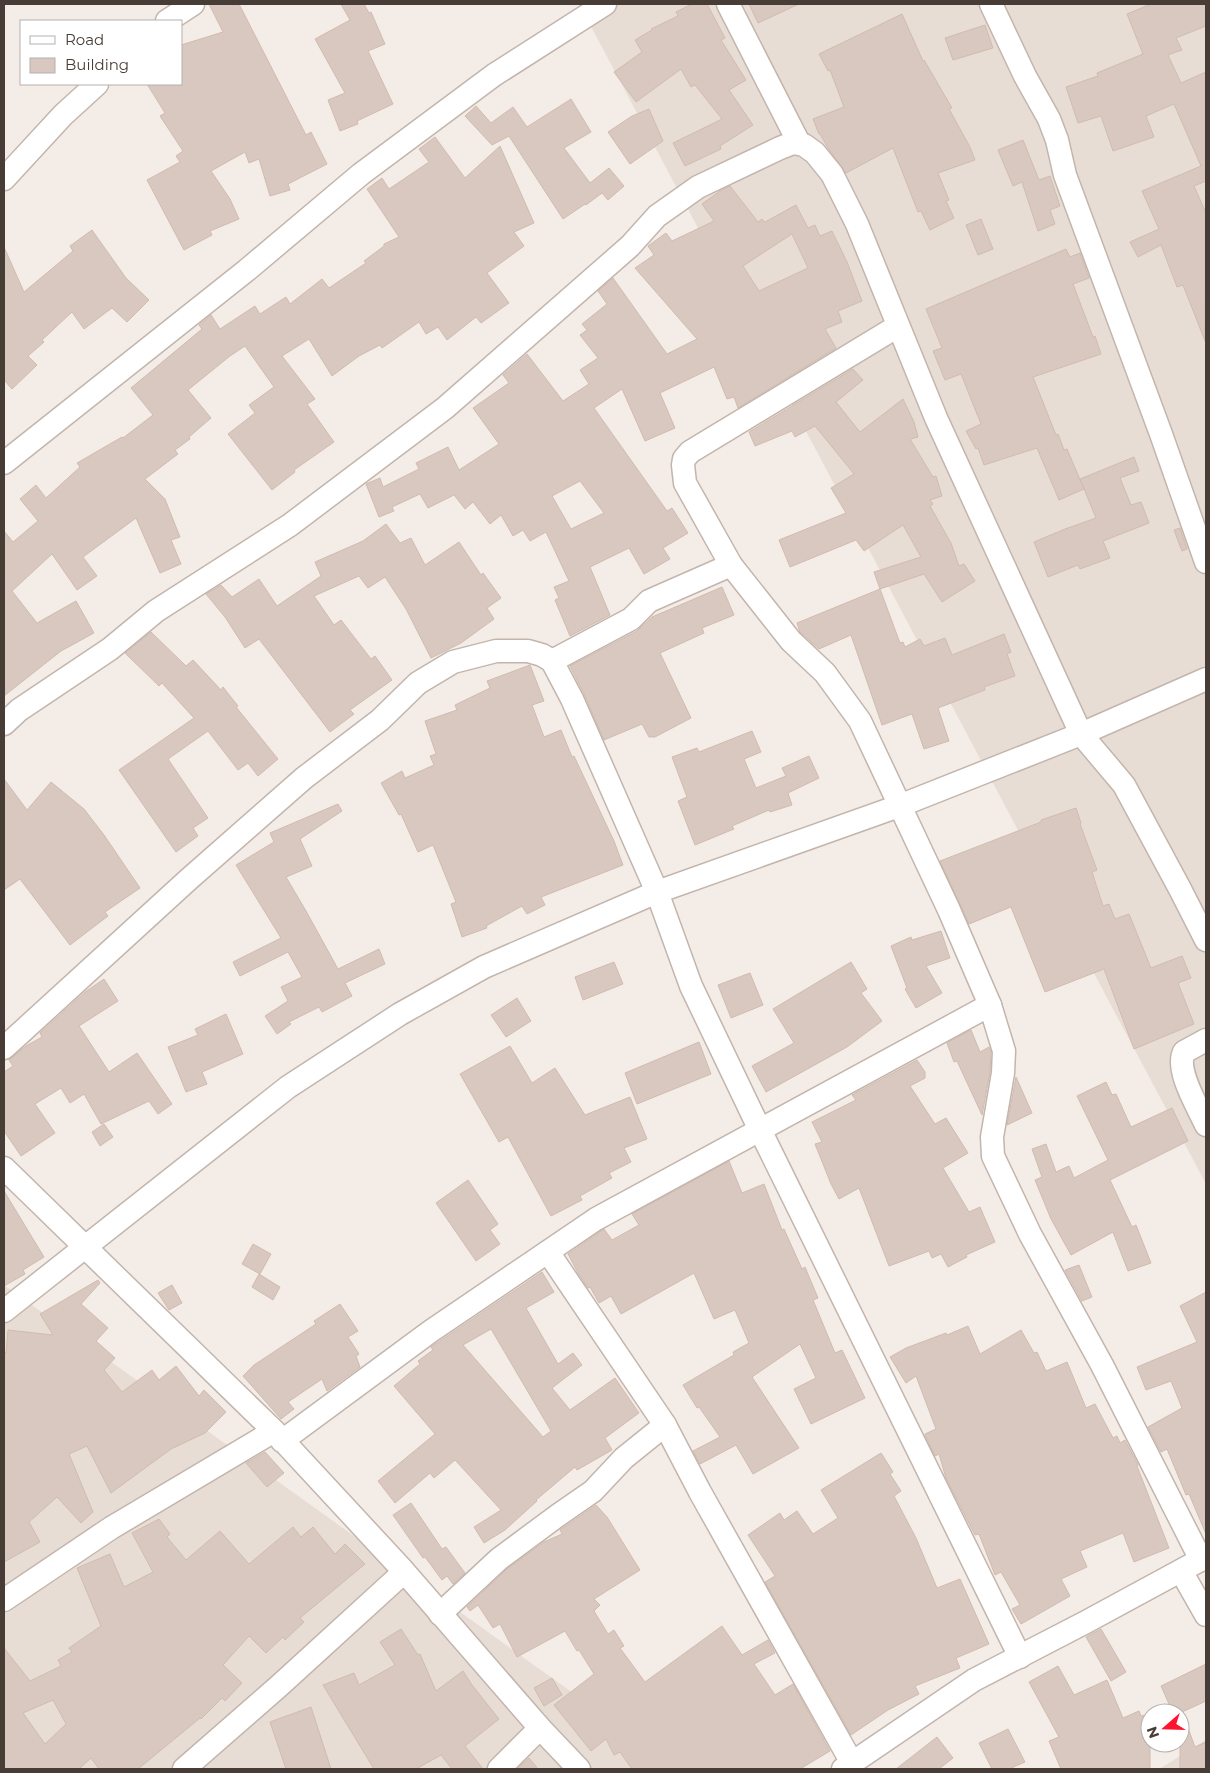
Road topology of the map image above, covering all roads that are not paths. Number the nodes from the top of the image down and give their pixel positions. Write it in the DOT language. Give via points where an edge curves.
graph roads {
  1 [pos="193,4"];
  2 [pos="605,4"];
  3 [pos="728,4"];
  4 [pos="991,4"];
  5 [pos="169,20"];
  6 [pos="96,85"];
  7 [pos="799,143"];
  8 [pos="4,179"];
  9 [pos="898,326"];
  10 [pos="4,462"];
  11 [pos="1206,562"];
  12 [pos="730,565"];
  13 [pos="552,662"];
  14 [pos="1206,679"];
  15 [pos="4,724"];
  16 [pos="1081,734"];
  17 [pos="899,806"];
  18 [pos="657,892"];
  19 [pos="1206,940"];
  20 [pos="990,1005"];
  21 [pos="1206,1040"];
  22 [pos="4,1048"];
  23 [pos="1206,1125"];
  24 [pos="760,1130"];
  25 [pos="4,1168"];
  26 [pos="86,1248"];
  27 [pos="548,1252"];
  28 [pos="4,1311"];
  29 [pos="665,1425"];
  30 [pos="278,1436"];
  31 [pos="1203,1559"];
  32 [pos="1181,1571"];
  33 [pos="404,1572"];
  34 [pos="4,1600"];
  35 [pos="440,1614"];
  36 [pos="1206,1615"];
  37 [pos="1020,1657"];
  38 [pos="540,1728"];
  39 [pos="848,1766"];
  40 [pos="184,1769"];
  41 [pos="499,1769"];
  42 [pos="579,1769"];
  1 -- 5 [label="street"];
  2 -- 10 [label="street" via="494,75 361,174 247,270"];
  3 -- 7 [label="street"];
  4 -- 11 [label="street" via="1049,119 1065,176"];
  6 -- 8 [label="street" via="63,115"];
  7 -- 9 [label="street" via="815,152 832,174 857,224"];
  7 -- 15 [label="street" via="780,148 698,187 657,216 630,246 445,408 290,525 156,611 110,649 19,710"];
  9 -- 12 [label="street" via="688,453 683,465 685,482"];
  9 -- 16 [label="street" via="936,418"];
  12 -- 13 [label="street" via="649,600 631,618"];
  12 -- 17 [label="street" via="791,641 825,672 860,722"];
  13 -- 18 [label="street" via="572,699"];
  13 -- 22 [label="street" via="542,655 528,652 496,651 453,662 418,684 380,720 290,791"];
  14 -- 16 [label="street"];
  16 -- 17 [label="street"];
  16 -- 19 [label="street" via="1124,786"];
  17 -- 18 [label="street"];
  17 -- 20 [label="street"];
  18 -- 24 [label="street" via="691,986"];
  18 -- 26 [label="street" via="484,967 400,1014 288,1087"];
  20 -- 24 [label="street"];
  20 -- 31 [label="street" via="1004,1051 992,1137 993,1156 1030,1234"];
  21 -- 23 [label="street" via="1184,1052 1181,1060 1183,1073"];
  24 -- 27 [label="street" via="596,1219"];
  24 -- 37 [label="street"];
  25 -- 26 [label="street"];
  26 -- 28 [label="street"];
  26 -- 30 [label="street"];
  27 -- 29 [label="street"];
  27 -- 30 [label="street"];
  29 -- 35 [label="street" via="624,1458 593,1491 499,1559"];
  29 -- 39 [label="street"];
  30 -- 33 [label="street"];
  30 -- 34 [label="street" via="111,1528"];
  31 -- 32 [label="street"];
  32 -- 36 [label="street"];
  32 -- 37 [label="street"];
  33 -- 35 [label="street"];
  33 -- 40 [label="street"];
  35 -- 38 [label="street"];
  37 -- 39 [label="street" via="974,1680"];
  38 -- 41 [label="street"];
  38 -- 42 [label="street"];
}
